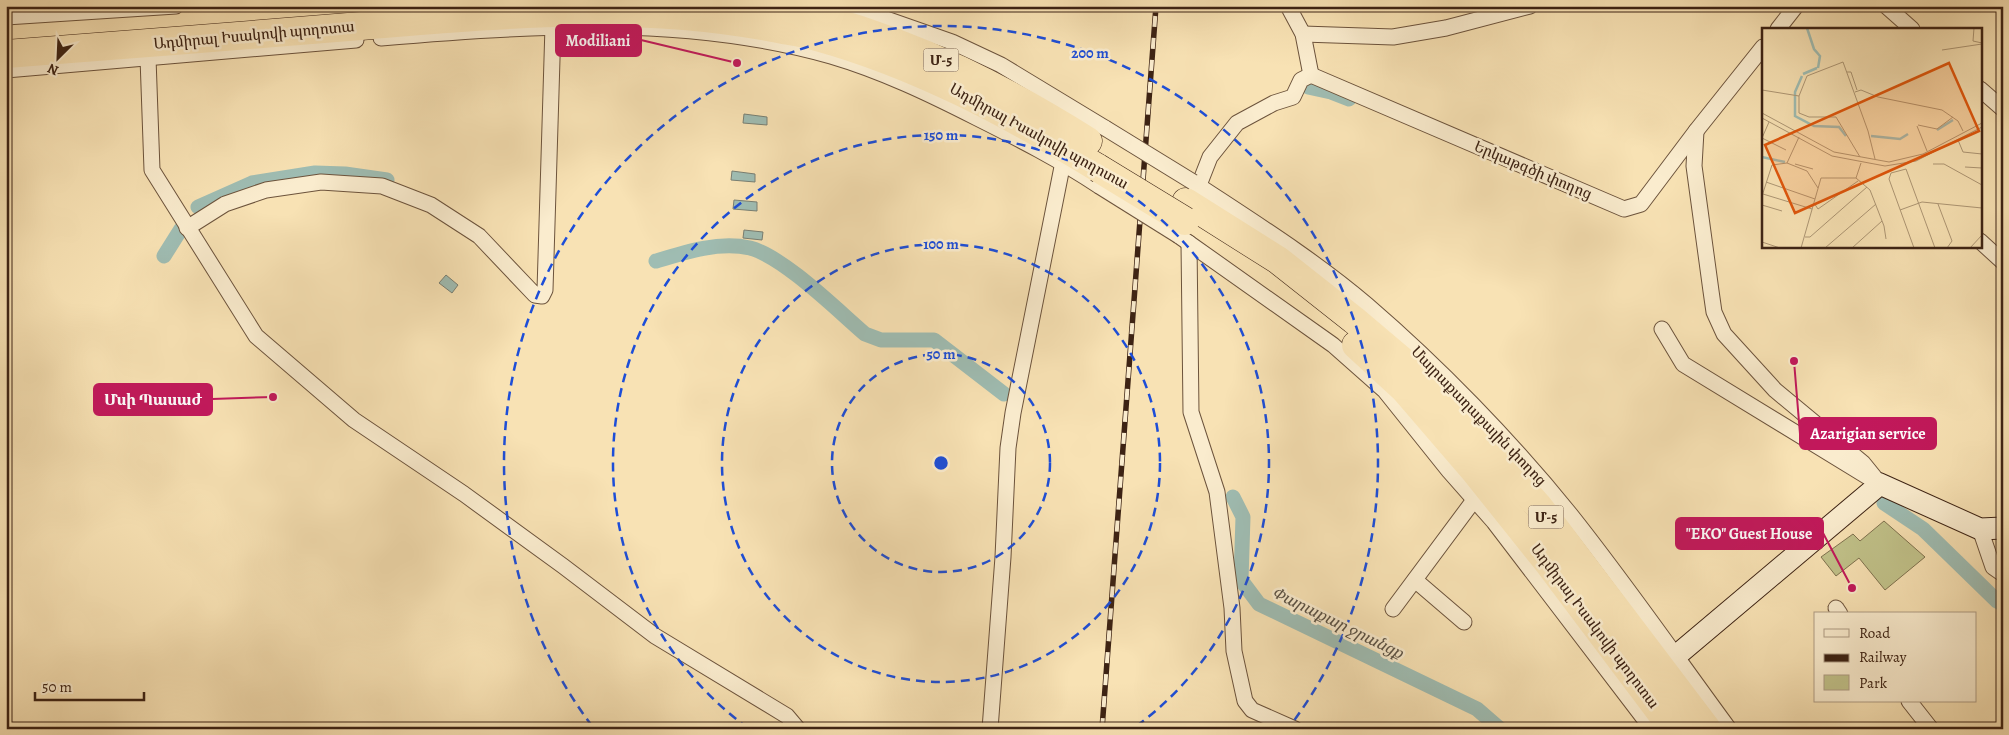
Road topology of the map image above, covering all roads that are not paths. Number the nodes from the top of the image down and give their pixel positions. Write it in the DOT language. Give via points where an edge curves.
graph roads {
  1 [pos="176,6"];
  2 [pos="765,6"];
  3 [pos="849,6"];
  4 [pos="1288,6"];
  5 [pos="1530,6"];
  6 [pos="1886,6"];
  7 [pos="1795,7"];
  8 [pos="6,18"];
  9 [pos="388,23"];
  10 [pos="554,26"];
  11 [pos="1779,28"];
  12 [pos="1911,28"];
  13 [pos="1303,34"];
  14 [pos="6,35"];
  15 [pos="1762,48"];
  16 [pos="6,54"];
  17 [pos="148,58"];
  18 [pos="6,70"];
  19 [pos="1311,75"];
  20 [pos="1982,91"];
  21 [pos="2003,109"];
  22 [pos="1696,131"];
  23 [pos="1101,158"];
  24 [pos="1063,162"];
  25 [pos="1189,211"];
  26 [pos="188,228"];
  27 [pos="1982,243"];
  28 [pos="2003,262"];
  29 [pos="1662,329"];
  30 [pos="1880,484"];
  31 [pos="1480,492"];
  32 [pos="2003,528"];
  33 [pos="1980,529"];
  34 [pos="2003,574"];
  35 [pos="1415,580"];
  36 [pos="1393,609"];
  37 [pos="1464,622"];
  38 [pos="1669,663"];
  39 [pos="1634,690"];
  40 [pos="1910,702"];
  41 [pos="798,729"];
  42 [pos="990,729"];
  43 [pos="1295,729"];
  44 [pos="1652,729"];
  45 [pos="1673,729"];
  46 [pos="1707,729"];
  47 [pos="1729,729"];
  48 [pos="1931,729"];
  1 -- 8 [label="street"];
  2 -- 23 [label="highway, Ադմիրալ Իսակովի պողոտա / Մ-5" via="823,18 951,64 1038,109"];
  3 -- 23 [label="street" via="952,42 1001,65"];
  4 -- 13 [label="street"];
  5 -- 13 [label="street" via="1446,28 1393,37"];
  6 -- 12 [label="street"];
  7 -- 11 [label="street"];
  9 -- 10 [label="street"];
  9 -- 14 [label="highway, Ադմիրալ Իսակովի պողոտա / Մ-5"];
  9 -- 16 [label="highway, Ադմիրալ Իսակովի պողոտա / Մ-5"];
  9 -- 17 [label="street"];
  9 -- 23 [label="highway, Ադմիրալ Իսակովի պողոտա / Մ-5" via="605,11 747,23 815,36 884,58 944,82"];
  10 -- 24 [label="street" via="682,30 764,41 832,56 912,85"];
  10 -- 26 [label="street" via="545,290 542,296 535,295 479,236 431,205 382,186 321,182 266,190 225,204"];
  13 -- 19 [label="street"];
  15 -- 22 [label="street, Երկաթգծի փողոց"];
  17 -- 18 [label="street"];
  17 -- 26 [label="street" via="152,170"];
  19 -- 22 [label="street, Երկաթգծի փողոց" via="1624,209 1641,204"];
  19 -- 25 [label="street" via="1302,80 1293,97 1237,123 1210,157"];
  20 -- 21 [label="street"];
  22 -- 30 [label="street" via="1694,166 1711,291 1714,312 1724,334 1775,390 1863,463"];
  23 -- 24 [label="street"];
  23 -- 25 [label="highway, Ադմիրալ Իսակովի պողոտա / Մ-5"];
  23 -- 25 [label="street, bridge"];
  24 -- 42 [label="street" via="1008,448"];
  25 -- 31 [label="highway, Ադմիրալ Իսակովի պողոտա / Մ-5" via="1252,264 1336,327 1405,390"];
  25 -- 38 [label="highway, Ադմիրալ Իսակովի պողոտա / Մ-5" via="1278,260 1419,375 1539,507"];
  25 -- 43 [label="street" via="1191,412 1217,492 1232,608 1234,650 1245,701 1252,710"];
  26 -- 41 [label="street" via="256,336 354,420 464,494 655,636 787,716"];
  27 -- 28 [label="street"];
  29 -- 30 [label="street" via="1683,364"];
  30 -- 33 [label="street"];
  30 -- 38 [label="street"];
  31 -- 35 [label="street"];
  31 -- 39 [label="highway, Ադմիրալ Իսակովի պողոտա / Մ-5" via="1549,564"];
  32 -- 33 [label="street"];
  33 -- 34 [label="street" via="1993,567"];
  35 -- 36 [label="street"];
  35 -- 37 [label="street"];
  38 -- 39 [label="street"];
  38 -- 46 [label="highway, Ադմիրալ Իսակովի պողոտա / Մ-5"];
  38 -- 47 [label="street"];
  39 -- 44 [label="street"];
  39 -- 45 [label="highway, Ադմիրալ Իսակովի պողոտա / Մ-5"];
  40 -- 48 [label="street"];
}
